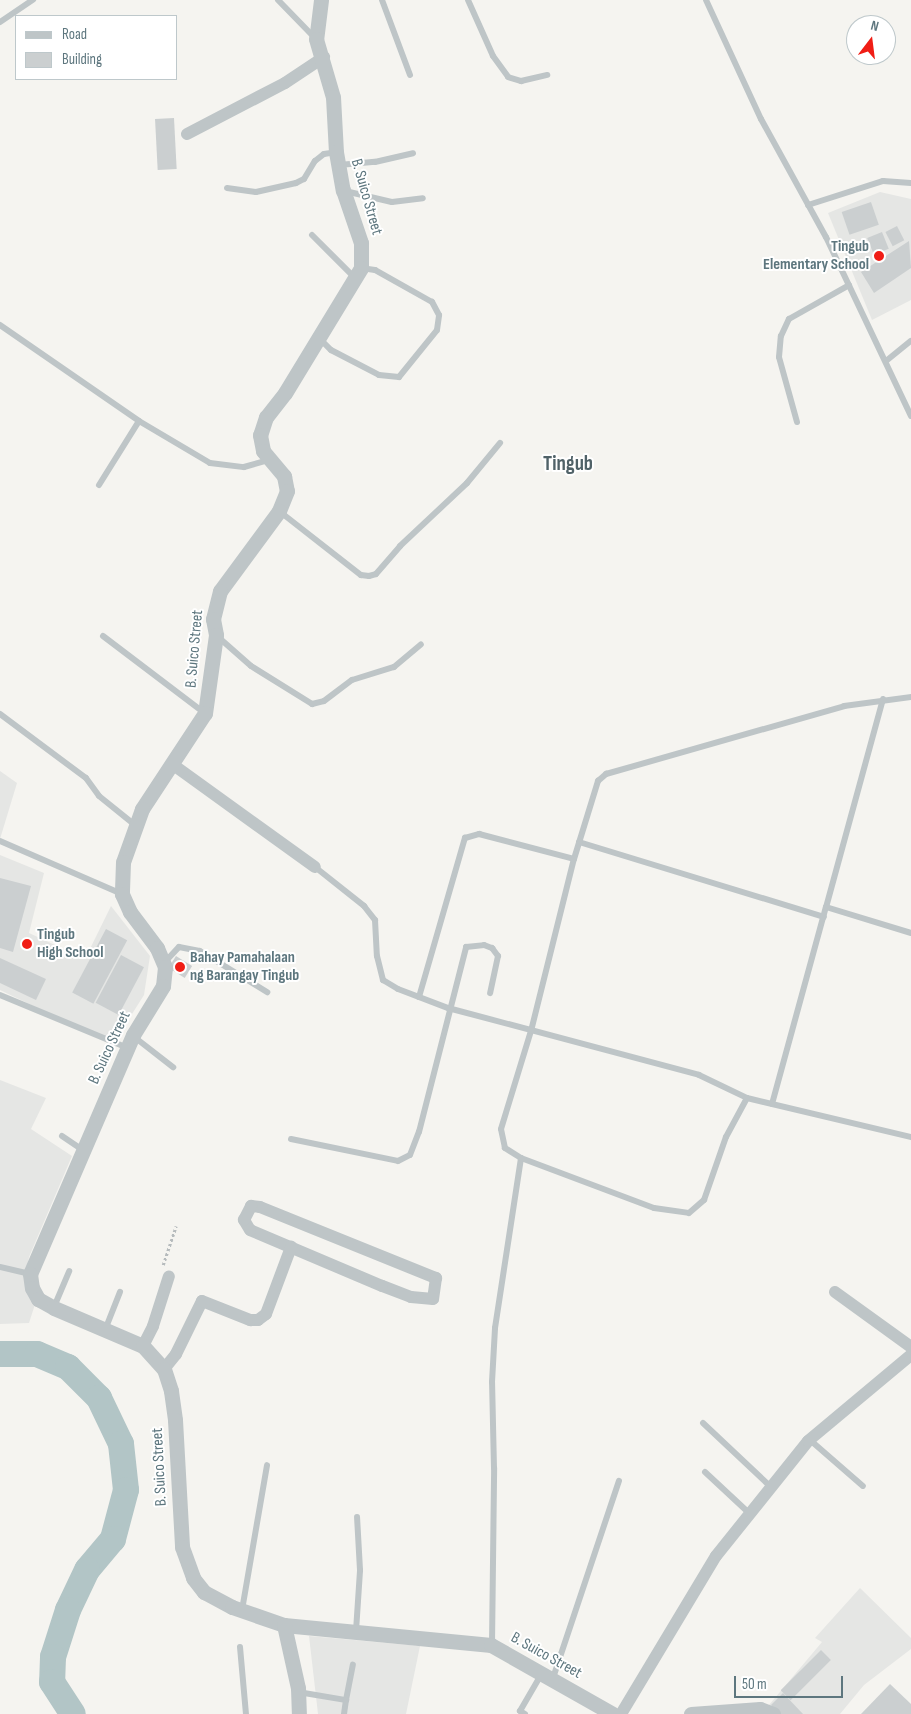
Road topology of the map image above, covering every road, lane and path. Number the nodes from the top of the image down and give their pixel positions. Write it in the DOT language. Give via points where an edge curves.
graph roads {
  1 [pos="278,0"];
  2 [pos="320,0"];
  3 [pos="382,0"];
  4 [pos="468,0"];
  5 [pos="706,0"];
  6 [pos="31,1"];
  7 [pos="0,22"];
  8 [pos="316,39"];
  9 [pos="324,58"];
  10 [pos="410,75"];
  11 [pos="547,75"];
  12 [pos="187,134"];
  13 [pos="413,153"];
  14 [pos="337,158"];
  15 [pos="911,183"];
  16 [pos="227,188"];
  17 [pos="342,190"];
  18 [pos="423,198"];
  19 [pos="808,205"];
  20 [pos="312,235"];
  21 [pos="358,273"];
  22 [pos="849,285"];
  23 [pos="0,325"];
  24 [pos="319,338"];
  25 [pos="911,341"];
  26 [pos="886,361"];
  27 [pos="911,416"];
  28 [pos="139,421"];
  29 [pos="798,422"];
  30 [pos="500,442"];
  31 [pos="269,460"];
  32 [pos="99,485"];
  33 [pos="279,511"];
  34 [pos="216,635"];
  35 [pos="103,636"];
  36 [pos="421,644"];
  37 [pos="911,697"];
  38 [pos="883,699"];
  39 [pos="0,714"];
  40 [pos="205,714"];
  41 [pos="172,764"];
  42 [pos="136,826"];
  43 [pos="0,841"];
  44 [pos="579,842"];
  45 [pos="574,859"];
  46 [pos="315,867"];
  47 [pos="122,894"];
  48 [pos="826,907"];
  49 [pos="824,917"];
  50 [pos="911,933"];
  51 [pos="163,964"];
  52 [pos="267,992"];
  53 [pos="490,993"];
  54 [pos="0,995"];
  55 [pos="419,997"];
  56 [pos="448,1008"];
  57 [pos="531,1031"];
  58 [pos="130,1042"];
  59 [pos="173,1067"];
  60 [pos="747,1098"];
  61 [pos="772,1104"];
  62 [pos="62,1136"];
  63 [pos="911,1137"];
  64 [pos="291,1138"];
  65 [pos="84,1151"];
  66 [pos="521,1158"];
  67 [pos="176,1226"];
  68 [pos="291,1247"];
  69 [pos="0,1267"];
  70 [pos="69,1271"];
  71 [pos="30,1274"];
  72 [pos="170,1276"];
  73 [pos="120,1292"];
  74 [pos="834,1292"];
  75 [pos="54,1308"];
  76 [pos="105,1330"];
  77 [pos="143,1346"];
  78 [pos="911,1348"];
  79 [pos="911,1355"];
  80 [pos="164,1369"];
  81 [pos="703,1423"];
  82 [pos="810,1440"];
  83 [pos="267,1465"];
  84 [pos="705,1472"];
  85 [pos="619,1481"];
  86 [pos="863,1486"];
  87 [pos="772,1487"];
  88 [pos="750,1514"];
  89 [pos="357,1517"];
  90 [pos="242,1610"];
  91 [pos="284,1625"];
  92 [pos="356,1631"];
  93 [pos="492,1645"];
  94 [pos="240,1647"];
  95 [pos="353,1664"];
  96 [pos="548,1675"];
  97 [pos="298,1692"];
  98 [pos="346,1700"];
  99 [pos="246,1714"];
  100 [pos="299,1714"];
  101 [pos="344,1714"];
  102 [pos="524,1714"];
  103 [pos="611,1714"];
  104 [pos="691,1714"];
  105 [pos="773,1714"];
  1 -- 8 [label="lane"];
  2 -- 8 [label="street, B. Suico Street"];
  3 -- 10 [label="lane"];
  4 -- 11 [label="lane" via="493,56 508,77 521,81"];
  5 -- 19 [label="lane" via="761,119"];
  6 -- 7 [label="lane"];
  8 -- 9 [label="street, B. Suico Street"];
  9 -- 12 [label="street" via="285,83"];
  9 -- 14 [label="street, B. Suico Street" via="333,97"];
  13 -- 14 [label="lane" via="375,162"];
  14 -- 16 [label="lane" via="324,154 315,161 304,179 296,183 256,192"];
  14 -- 17 [label="street, B. Suico Street"];
  15 -- 19 [label="lane" via="884,181"];
  17 -- 18 [label="lane" via="392,202"];
  17 -- 21 [label="street, B. Suico Street" via="361,243"];
  19 -- 22 [label="lane"];
  20 -- 21 [label="lane"];
  21 -- 24 [label="street, B. Suico Street"];
  21 -- 24 [label="lane" via="375,270 432,302 440,315 436,330 399,377 378,375 331,350"];
  22 -- 26 [label="lane"];
  22 -- 29 [label="lane" via="789,319 781,336 779,358"];
  23 -- 28 [label="lane"];
  24 -- 31 [label="street, B. Suico Street" via="266,417 260,435"];
  25 -- 26 [label="lane"];
  26 -- 27 [label="lane"];
  28 -- 31 [label="lane" via="210,463 244,467"];
  28 -- 32 [label="lane"];
  30 -- 33 [label="lane" via="467,483 400,546 376,574 361,575"];
  31 -- 33 [label="street, B. Suico Street" via="284,476 287,491"];
  33 -- 34 [label="street, B. Suico Street" via="220,591 212,619"];
  34 -- 36 [label="lane" via="251,666 312,704 324,701 352,680 394,667"];
  34 -- 40 [label="street, B. Suico Street"];
  35 -- 40 [label="lane"];
  37 -- 38 [label="lane"];
  38 -- 44 [label="lane" via="844,706 606,774 598,781"];
  38 -- 48 [label="lane"];
  39 -- 42 [label="lane" via="86,778 95,792"];
  40 -- 41 [label="street, B. Suico Street"];
  41 -- 42 [label="street, B. Suico Street" via="142,809"];
  41 -- 46 [label="street"];
  42 -- 47 [label="street, B. Suico Street" via="123,862"];
  43 -- 47 [label="lane"];
  44 -- 45 [label="lane"];
  44 -- 49 [label="lane"];
  45 -- 55 [label="lane" via="479,834 465,838"];
  45 -- 57 [label="lane"];
  46 -- 55 [label="lane" via="364,906 375,920 377,956 383,980"];
  47 -- 51 [label="street, B. Suico Street" via="130,912 157,948"];
  48 -- 49 [label="lane"];
  48 -- 50 [label="lane"];
  49 -- 61 [label="lane"];
  51 -- 52 [label="lane" via="179,948 200,951"];
  51 -- 58 [label="street, B. Suico Street" via="163,986"];
  53 -- 56 [label="lane" via="498,956 492,948 474,944 466,947"];
  54 -- 58 [label="lane"];
  55 -- 56 [label="lane"];
  56 -- 57 [label="lane"];
  56 -- 64 [label="lane" via="419,1132 410,1155 398,1161"];
  57 -- 60 [label="lane" via="699,1075"];
  57 -- 66 [label="lane" via="501,1130 505,1148"];
  58 -- 59 [label="lane"];
  58 -- 65 [label="street, B. Suico Street"];
  60 -- 61 [label="lane"];
  60 -- 66 [label="lane" via="726,1137 704,1200 689,1213 654,1208"];
  61 -- 63 [label="lane"];
  62 -- 65 [label="lane"];
  65 -- 71 [label="street, B. Suico Street"];
  66 -- 93 [label="lane" via="495,1328"];
  67 -- 72 [label="path" via="163,1265"];
  68 -- 68 [label="street" via="411,1297 432,1298 438,1284 436,1278 409,1264 270,1210 251,1206 247,1210 244,1220 250,1230"];
  68 -- 80 [label="street" via="266,1314 258,1320 250,1320 202,1300 180,1347"];
  69 -- 71 [label="lane"];
  70 -- 75 [label="lane"];
  71 -- 75 [label="street, B. Suico Street" via="38,1299"];
  72 -- 77 [label="street"];
  73 -- 76 [label="lane"];
  74 -- 78 [label="street"];
  75 -- 76 [label="street, B. Suico Street"];
  76 -- 77 [label="street, B. Suico Street"];
  77 -- 80 [label="street, B. Suico Street"];
  79 -- 82 [label="street"];
  80 -- 90 [label="street, B. Suico Street" via="172,1391 175,1420 182,1547 193,1578 204,1592"];
  81 -- 87 [label="lane"];
  82 -- 86 [label="lane"];
  82 -- 87 [label="street"];
  83 -- 90 [label="lane"];
  84 -- 88 [label="lane"];
  85 -- 96 [label="lane"];
  87 -- 88 [label="street"];
  88 -- 103 [label="street" via="716,1556"];
  89 -- 92 [label="lane" via="360,1570"];
  90 -- 91 [label="street, B. Suico Street"];
  91 -- 92 [label="street, B. Suico Street"];
  91 -- 97 [label="street"];
  92 -- 93 [label="street, B. Suico Street"];
  93 -- 96 [label="street, B. Suico Street"];
  94 -- 99 [label="lane"];
  95 -- 98 [label="lane"];
  96 -- 102 [label="lane" via="520,1711"];
  96 -- 103 [label="street, B. Suico Street"];
  97 -- 98 [label="lane"];
  97 -- 100 [label="street"];
  98 -- 101 [label="lane"];
  104 -- 105 [label="street" via="760,1709"];
}
